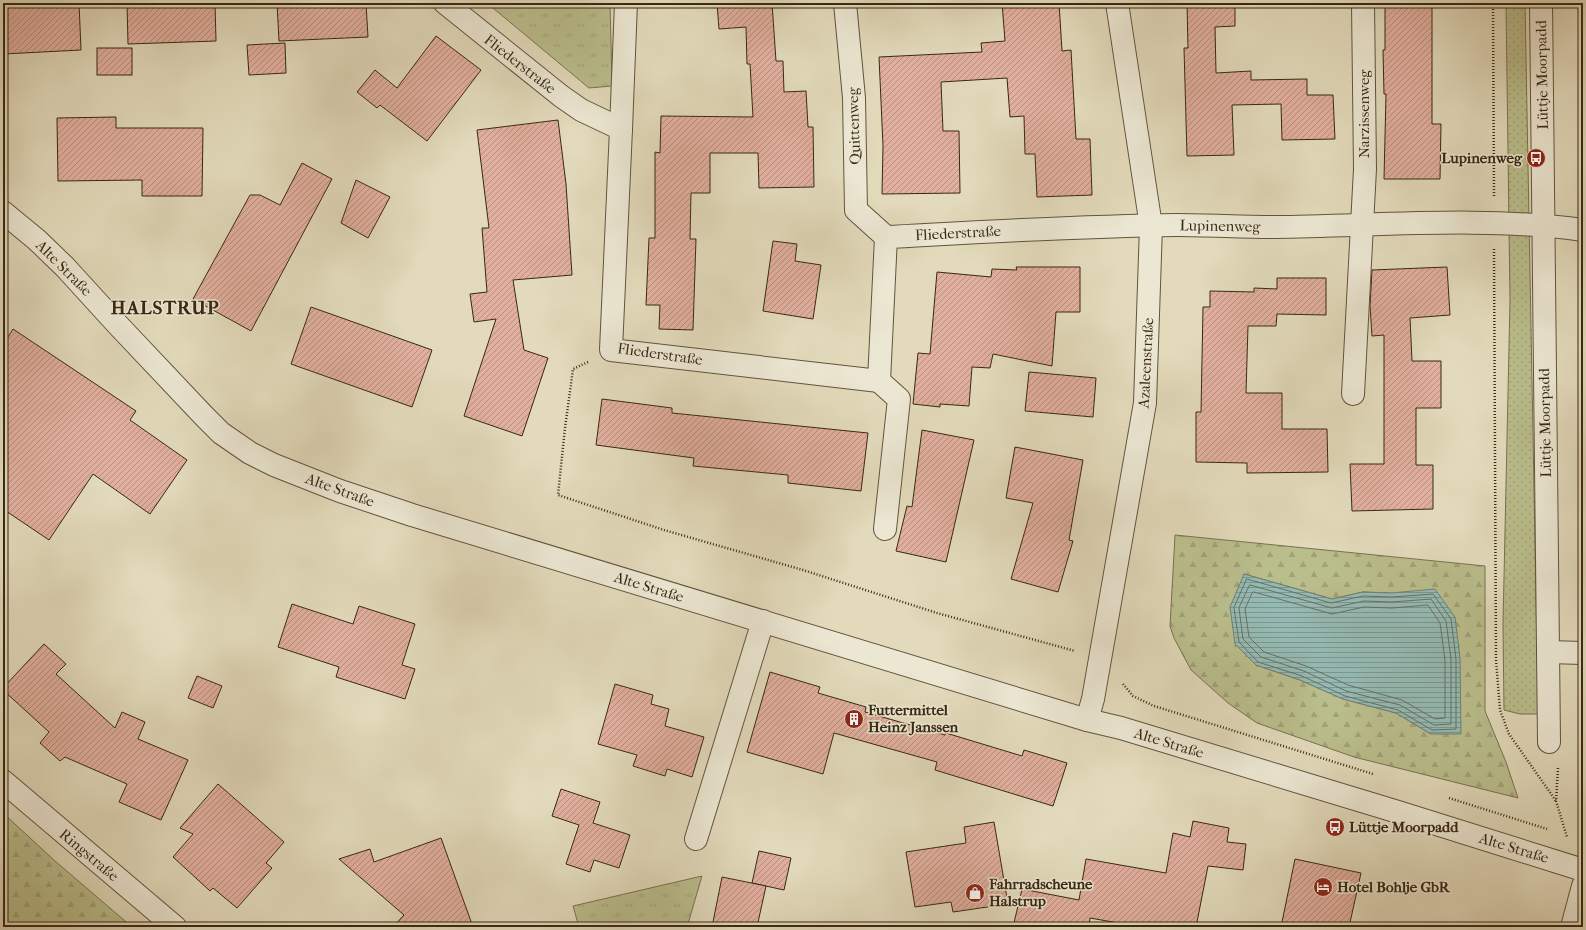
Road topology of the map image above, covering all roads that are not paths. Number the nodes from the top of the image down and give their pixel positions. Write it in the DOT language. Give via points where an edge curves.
graph roads {
  1 [pos="445,3"];
  2 [pos="626,3"];
  3 [pos="845,3"];
  4 [pos="1117,3"];
  5 [pos="1363,3"];
  6 [pos="1541,3"];
  7 [pos="621,129"];
  8 [pos="3,212"];
  9 [pos="1360,225"];
  10 [pos="1543,225"];
  11 [pos="1151,226"];
  12 [pos="1583,230"];
  13 [pos="886,237"];
  14 [pos="879,381"];
  15 [pos="1353,394"];
  16 [pos="885,529"];
  17 [pos="763,621"];
  18 [pos="1548,652"];
  19 [pos="1583,653"];
  20 [pos="1087,720"];
  21 [pos="1549,742"];
  22 [pos="3,781"];
  23 [pos="696,839"];
  24 [pos="1580,874"];
  25 [pos="175,927"];
  26 [pos="1572,927"];
  1 -- 7 [label="street, Fliederstraße" via="561,96 581,110"];
  2 -- 7 [label="street, Fliederstraße"];
  3 -- 13 [label="street, Quittenweg" via="854,98 856,210"];
  4 -- 11 [label="street, Azaleenstraße"];
  5 -- 9 [label="street, Narzissenweg" via="1364,170"];
  6 -- 10 [label="street, Lüttje Moorpadd"];
  7 -- 14 [label="street, Fliederstraße" via="611,350"];
  8 -- 17 [label="street, Alte Straße" via="66,267 221,433 250,453 340,491 412,515"];
  9 -- 10 [label="street, Lupinenweg"];
  9 -- 11 [label="street, Lupinenweg"];
  9 -- 15 [label="street"];
  10 -- 12 [label="street, Lupinenweg"];
  10 -- 18 [label="street, Lüttje Moorpadd"];
  11 -- 13 [label="street, Fliederstraße"];
  11 -- 20 [label="street, Azaleenstraße" via="1145,403 1095,692"];
  13 -- 14 [label="street"];
  14 -- 16 [label="street" via="899,399"];
  17 -- 20 [label="street, Alte Straße"];
  17 -- 23 [label="street"];
  18 -- 19 [label="street"];
  18 -- 21 [label="street, Lüttje Moorpadd"];
  20 -- 24 [label="street, Alte Straße" via="1391,810"];
  22 -- 25 [label="street, Ringstraße"];
  24 -- 26 [label="street"];
}
